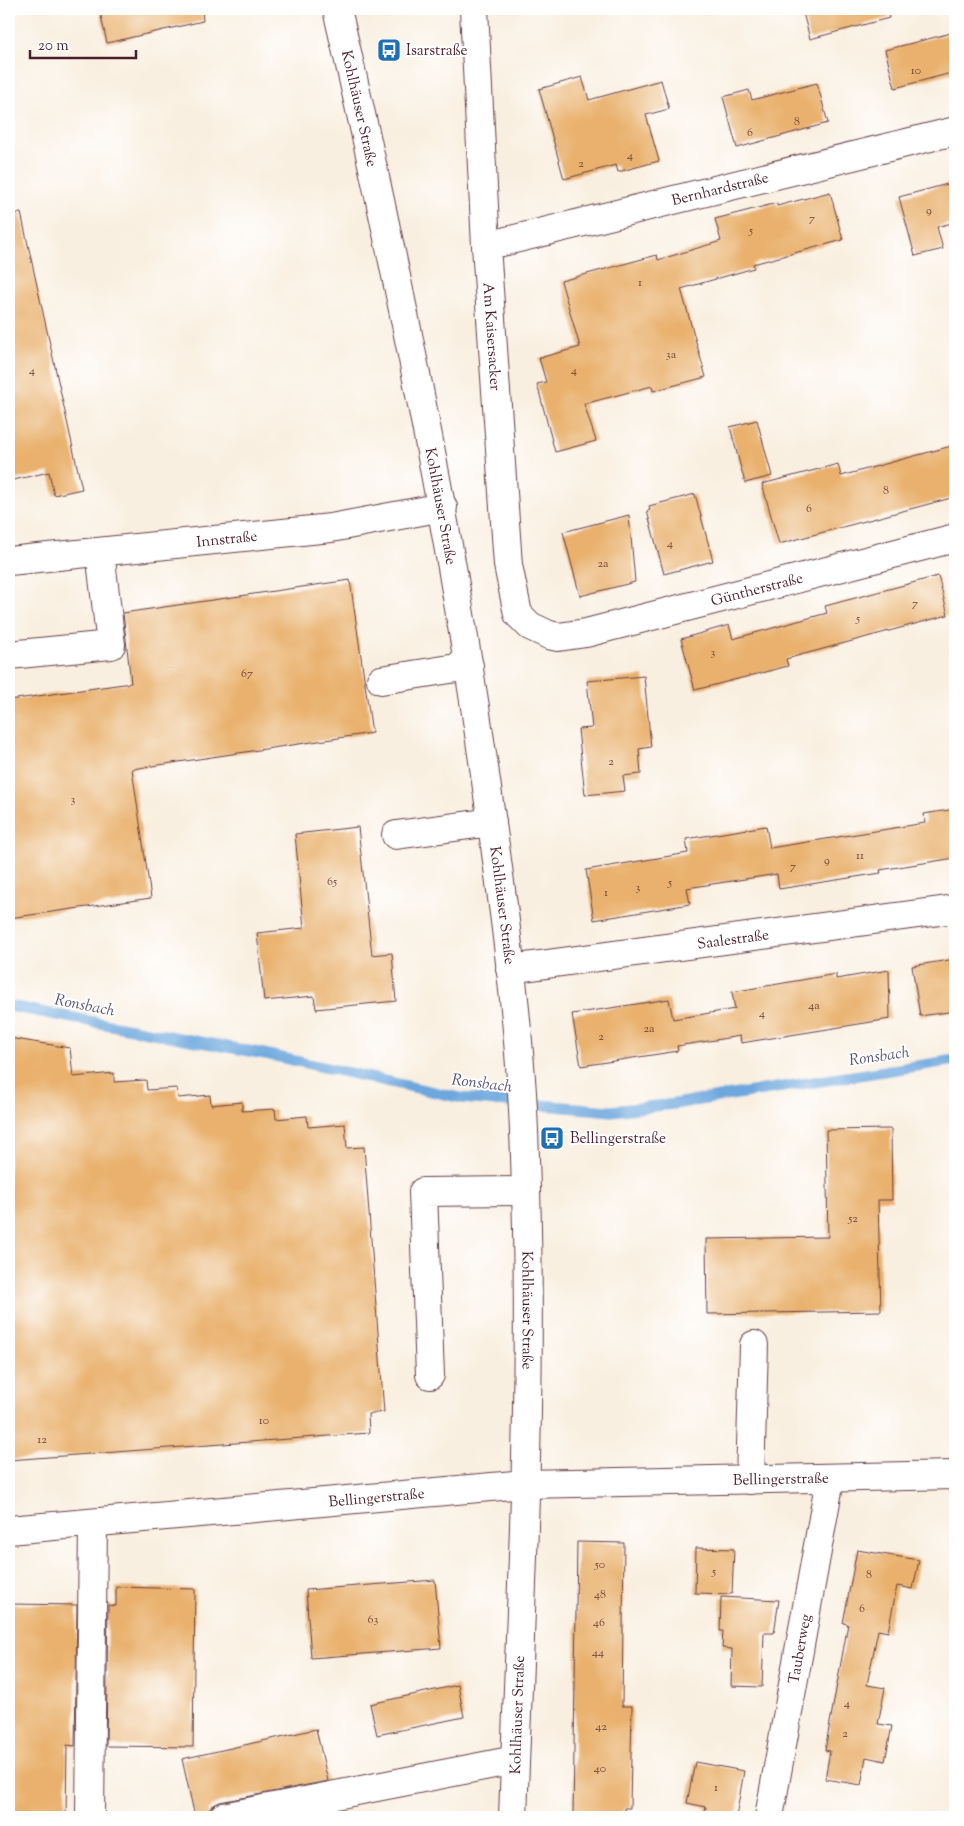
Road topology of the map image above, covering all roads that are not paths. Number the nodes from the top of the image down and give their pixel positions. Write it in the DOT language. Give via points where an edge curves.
graph roads {
  1 [pos="337,9"];
  2 [pos="474,9"];
  3 [pos="955,131"];
  4 [pos="486,246"];
  5 [pos="442,507"];
  6 [pos="955,538"];
  7 [pos="100,552"];
  8 [pos="9,561"];
  9 [pos="558,637"];
  10 [pos="9,655"];
  11 [pos="469,666"];
  12 [pos="380,680"];
  13 [pos="492,822"];
  14 [pos="396,835"];
  15 [pos="955,909"];
  16 [pos="510,970"];
  17 [pos="526,1191"];
  18 [pos="754,1345"];
  19 [pos="430,1375"];
  20 [pos="955,1476"];
  21 [pos="830,1479"];
  22 [pos="750,1480"];
  23 [pos="525,1484"];
  24 [pos="93,1523"];
  25 [pos="9,1530"];
  26 [pos="516,1760"];
  27 [pos="90,1817"];
  28 [pos="223,1817"];
  29 [pos="513,1817"];
  30 [pos="769,1817"];
  1 -- 5 [label="street, Kohlhäuser Straße" via="402,301"];
  2 -- 4 [label="street, Am Kaisersacker"];
  3 -- 4 [label="street, Bernhardstraße"];
  4 -- 9 [label="street, Am Kaisersacker" via="508,565 518,614 530,626"];
  5 -- 7 [label="street, Innstraße" via="331,528"];
  5 -- 11 [label="street, Kohlhäuser Straße"];
  6 -- 9 [label="street, Güntherstraße" via="586,633"];
  7 -- 8 [label="street, Innstraße"];
  7 -- 10 [label="street" via="111,646"];
  11 -- 12 [label="street"];
  11 -- 13 [label="street, Kohlhäuser Straße"];
  13 -- 14 [label="street"];
  13 -- 16 [label="street, Kohlhäuser Straße"];
  15 -- 16 [label="street, Saalestraße"];
  16 -- 17 [label="street, Kohlhäuser Straße" via="522,1090"];
  17 -- 19 [label="street" via="423,1192"];
  17 -- 23 [label="street, Kohlhäuser Straße" via="529,1329"];
  18 -- 22 [label="street"];
  20 -- 21 [label="street, Bellingerstraße"];
  21 -- 22 [label="street, Bellingerstraße"];
  21 -- 30 [label="street, Tauberweg"];
  22 -- 23 [label="street, Bellingerstraße"];
  23 -- 24 [label="street, Bellingerstraße"];
  23 -- 26 [label="street, Kohlhäuser Straße"];
  24 -- 25 [label="street, Bellingerstraße"];
  24 -- 27 [label="street"];
  26 -- 28 [label="street"];
  26 -- 29 [label="street, Kohlhäuser Straße"];
}
